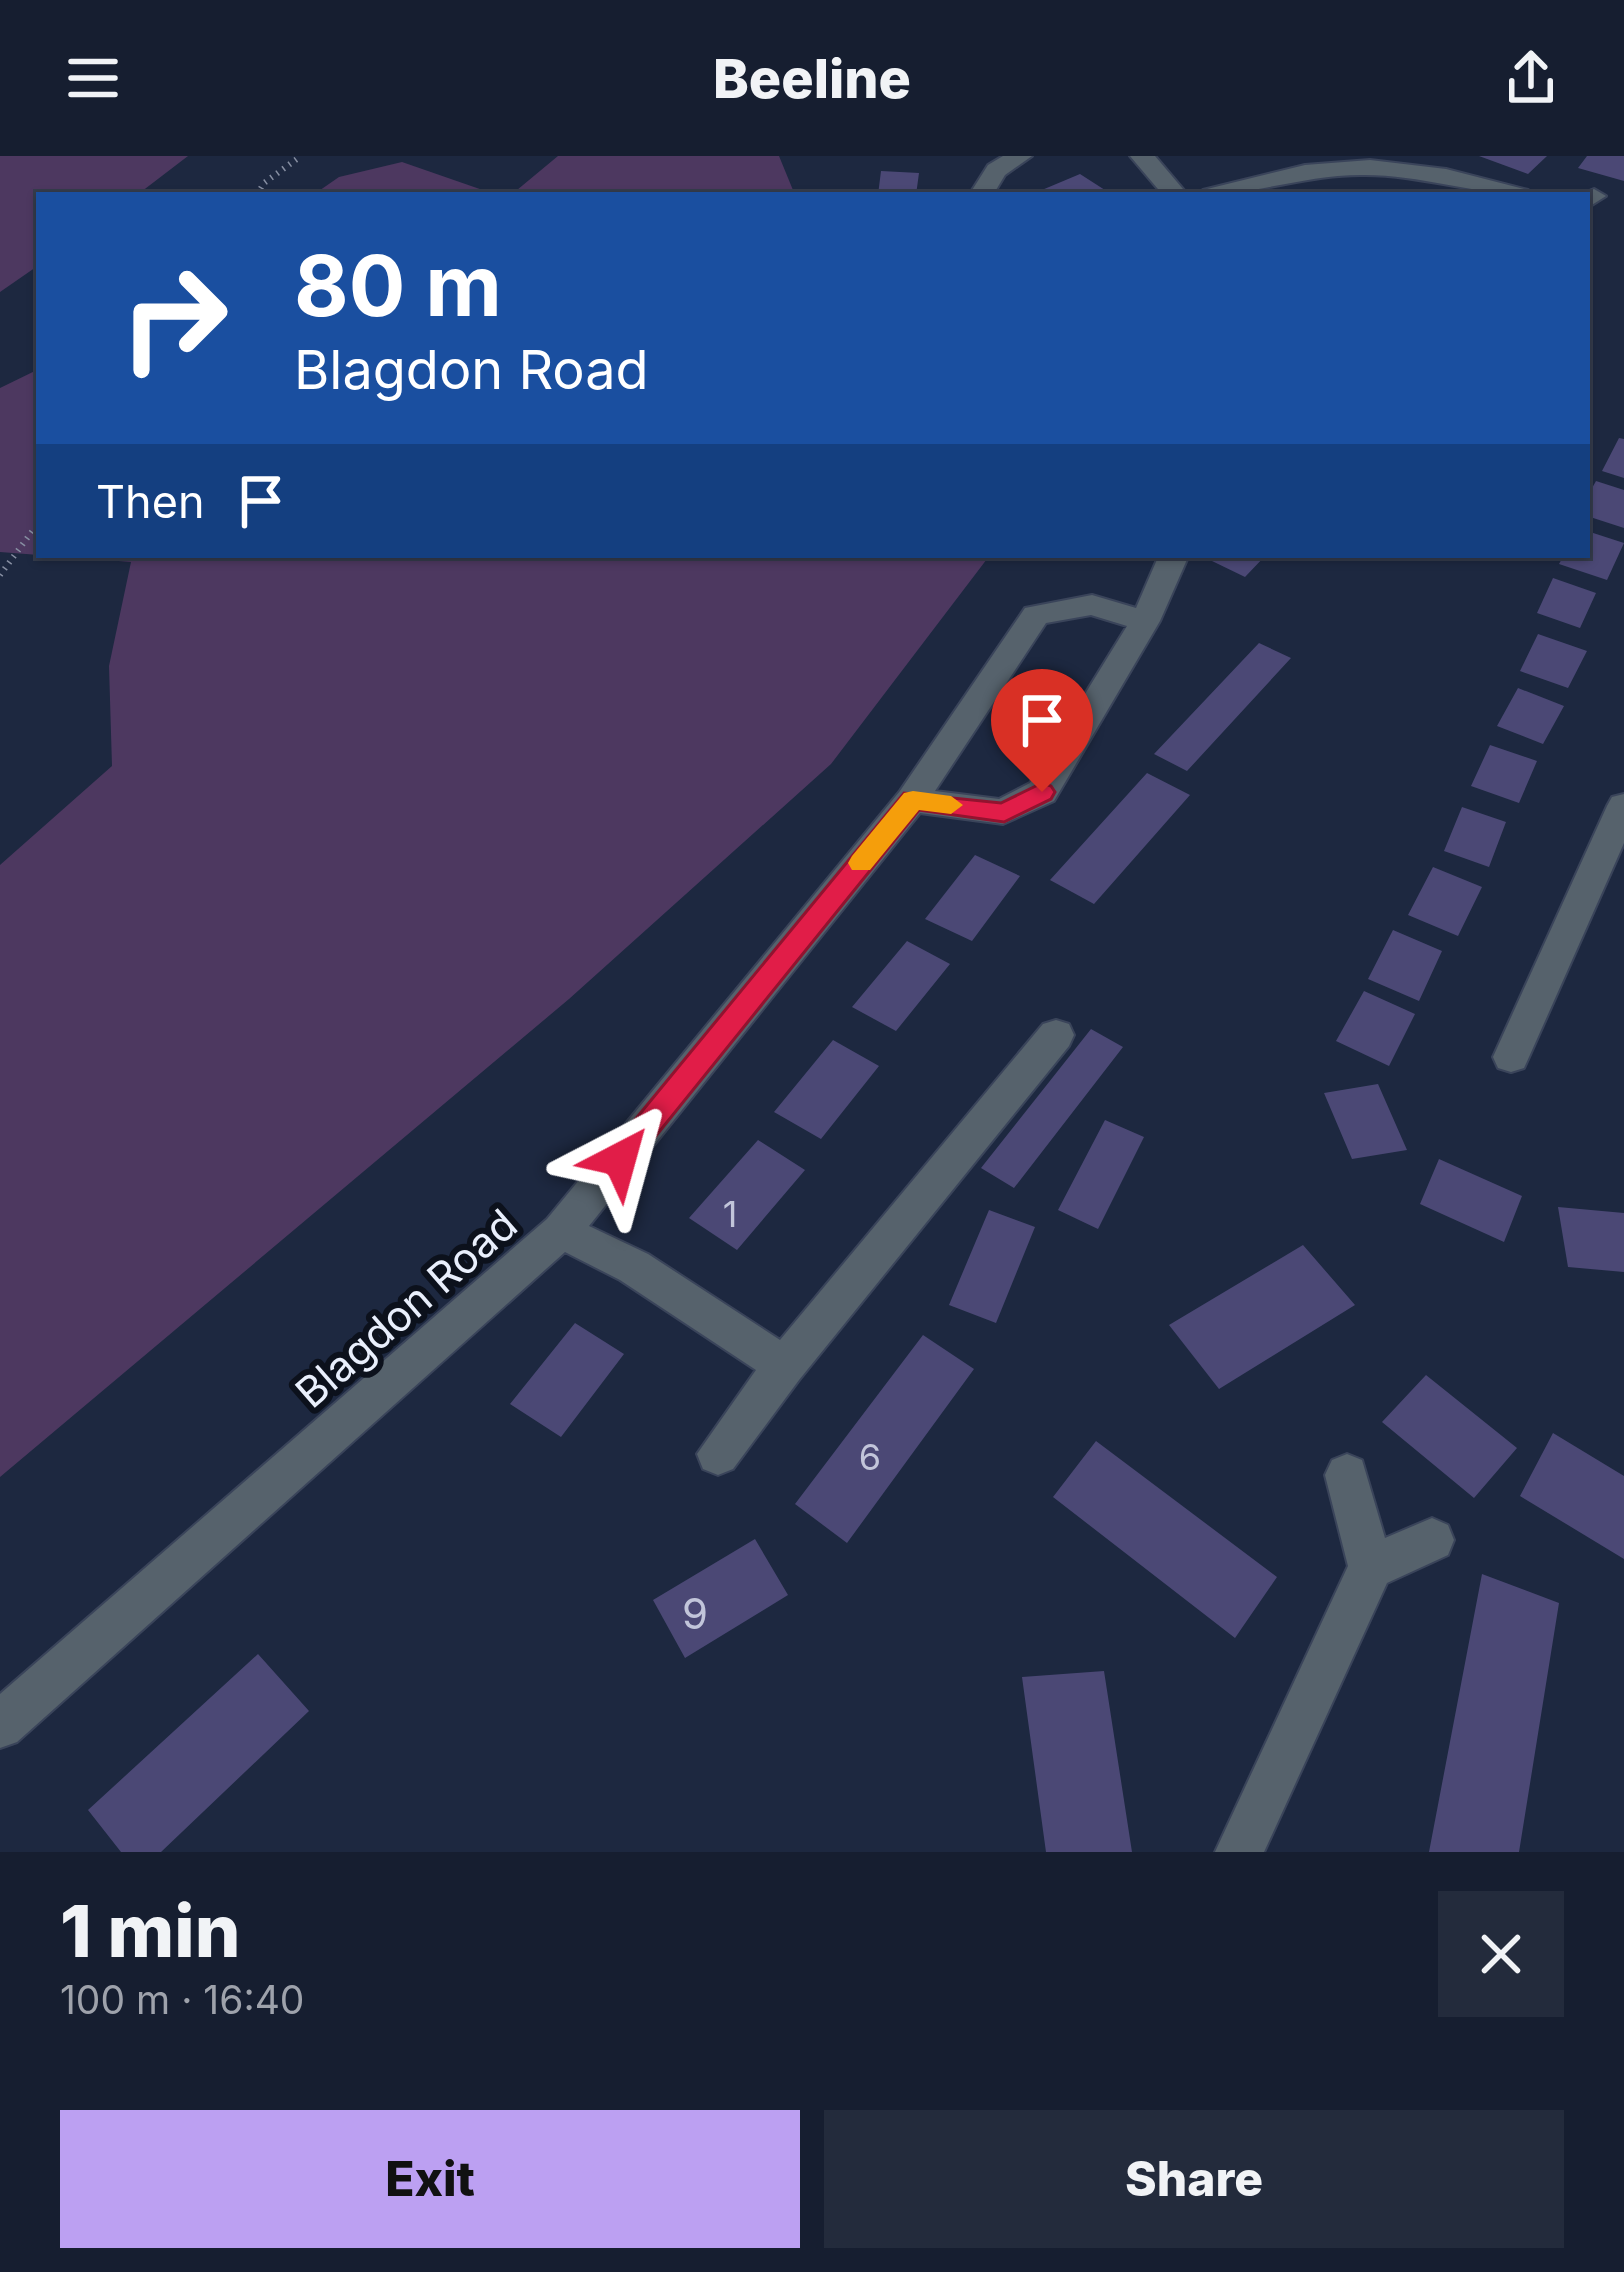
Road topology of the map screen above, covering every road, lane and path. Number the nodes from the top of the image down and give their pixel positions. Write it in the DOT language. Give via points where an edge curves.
graph roads {
  1 [pos="302,156"];
  2 [pos="1020,156"];
  3 [pos="1142,156"];
  4 [pos="258,192"];
  5 [pos="983,192"];
  6 [pos="1173,192"];
  7 [pos="1223,192"];
  8 [pos="1510,192"];
  9 [pos="36,526"];
  10 [pos="1173,558"];
  11 [pos="0,575"];
  12 [pos="1145,620"];
  13 [pos="913,800"];
  14 [pos="1624,806"];
  15 [pos="1056,1035"];
  16 [pos="1510,1057"];
  17 [pos="562,1231"];
  18 [pos="784,1366"];
  19 [pos="718,1454"];
  20 [pos="1347,1475"];
  21 [pos="1432,1540"];
  22 [pos="1371,1567"];
  23 [pos="0,1725"];
  24 [pos="1239,1852"];
  1 -- 4 [label="path"];
  2 -- 5 [label="street" via="996,170"];
  3 -- 6 [label="street"];
  7 -- 8 [label="street" via="1318,170 1387,167"];
  9 -- 11 [label="path"];
  10 -- 12 [label="street"];
  12 -- 13 [label="street, Blagdon Road" via="1092,605 1036,615"];
  12 -- 13 [label="street" via="1042,792 1004,812"];
  13 -- 17 [label="street, Blagdon Road"];
  14 -- 16 [label="street"];
  15 -- 18 [label="street"];
  17 -- 18 [label="street" via="634,1267"];
  17 -- 23 [label="street, Blagdon Road"];
  18 -- 19 [label="street"];
  20 -- 22 [label="street"];
  21 -- 22 [label="street"];
  22 -- 24 [label="street"];
}
